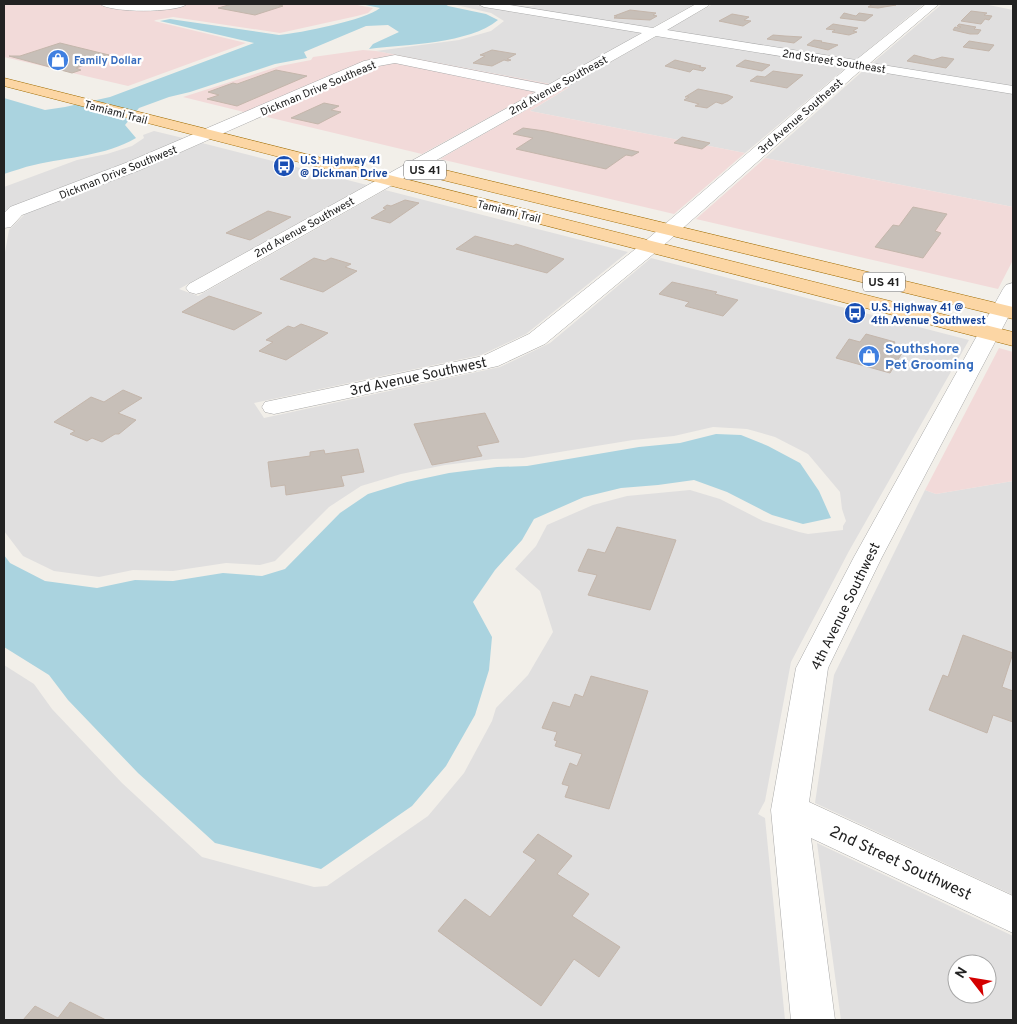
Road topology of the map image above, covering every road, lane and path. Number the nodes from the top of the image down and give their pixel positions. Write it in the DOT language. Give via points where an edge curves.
graph roads {
  1 [pos="106,4"];
  2 [pos="181,4"];
  3 [pos="484,4"];
  4 [pos="704,4"];
  5 [pos="933,4"];
  6 [pos="654,32"];
  7 [pos="859,65"];
  8 [pos="4,82"];
  9 [pos="549,90"];
  10 [pos="1013,90"];
  11 [pos="208,117"];
  12 [pos="235,124"];
  13 [pos="263,131"];
  14 [pos="207,136"];
  15 [pos="412,167"];
  16 [pos="391,171"];
  17 [pos="4,223"];
  18 [pos="669,230"];
  19 [pos="650,247"];
  20 [pos="196,288"];
  21 [pos="1013,289"];
  22 [pos="1005,324"];
  23 [pos="274,407"];
  24 [pos="789,810"];
  25 [pos="1013,915"];
  26 [pos="813,1020"];
  1 -- 2 [label="street" via="146,8"];
  3 -- 6 [label="street, 2nd Street Southeast"];
  4 -- 6 [label="street, 2nd Avenue Southeast"];
  5 -- 7 [label="street, 3rd Avenue Southeast"];
  6 -- 7 [label="street, 2nd Street Southeast"];
  6 -- 9 [label="street, 2nd Avenue Southeast"];
  7 -- 10 [label="street, 2nd Street Southeast"];
  7 -- 18 [label="street, 3rd Avenue Southeast"];
  8 -- 14 [label="main road, Tamiami Trail / US 41"];
  9 -- 12 [label="street, Dickman Drive Southeast" via="395,60 380,61"];
  9 -- 15 [label="street, 2nd Avenue Southeast"];
  11 -- 12 [label="main road"];
  12 -- 13 [label="main road"];
  12 -- 14 [label="street, Dickman Drive Southwest"];
  14 -- 16 [label="main road, Tamiami Trail / US 41"];
  14 -- 17 [label="street, Dickman Drive Southwest" via="16,212"];
  15 -- 16 [label="street, 2nd Avenue Southwest"];
  15 -- 18 [label="main road, Tamiami Trail / US 41"];
  16 -- 19 [label="main road, Tamiami Trail / US 41"];
  16 -- 20 [label="street, 2nd Avenue Southwest"];
  18 -- 19 [label="street, 3rd Avenue Southwest"];
  18 -- 22 [label="main road, Tamiami Trail / US 41"];
  19 -- 22 [label="main road, Tamiami Trail / US 41"];
  19 -- 23 [label="street, 3rd Avenue Southwest" via="537,339 490,361"];
  21 -- 22 [label="street, 4th Avenue Southwest"];
  22 -- 24 [label="street, 4th Avenue Southwest" via="868,557 812,668"];
  24 -- 25 [label="street, 2nd Street Southwest"];
  24 -- 26 [label="street, 4th Avenue Southwest"];
}
